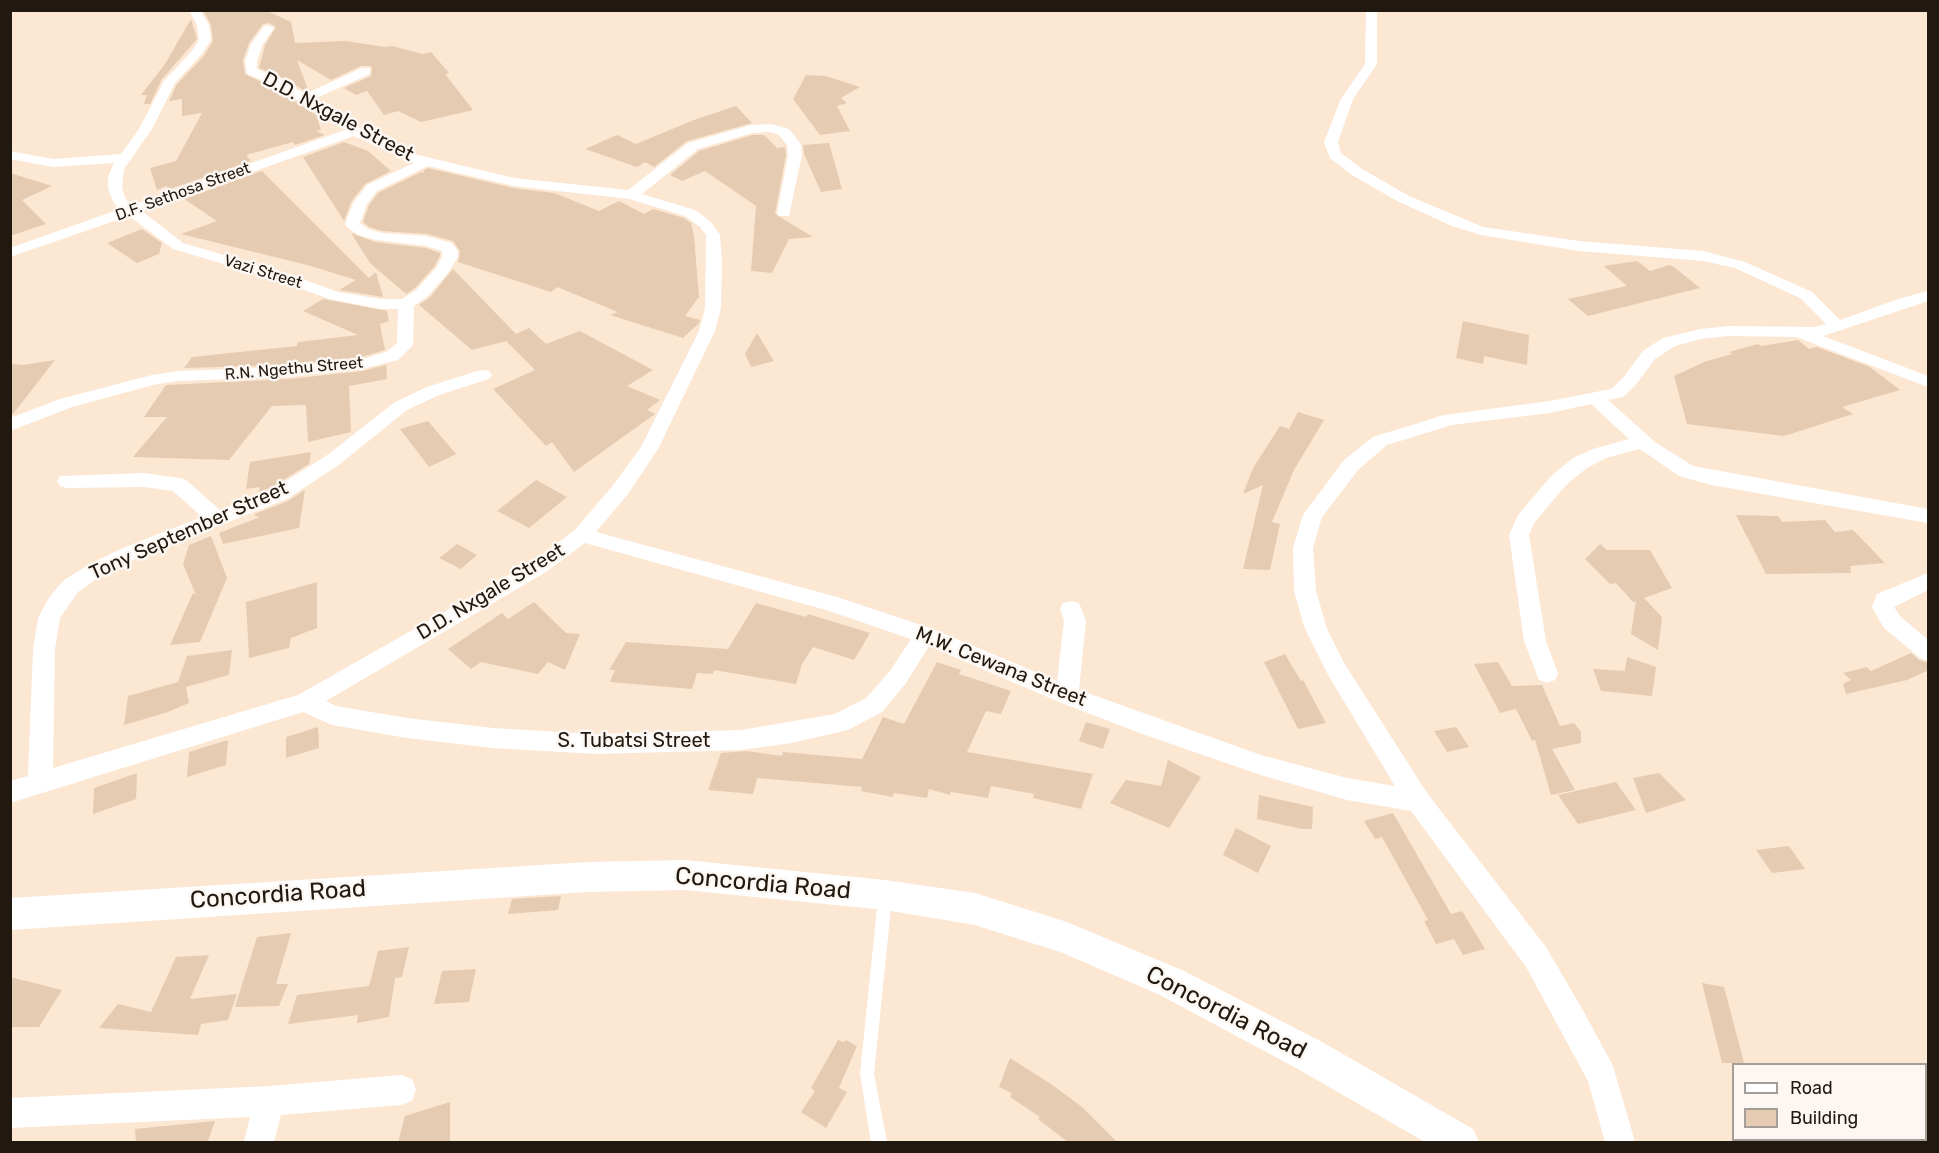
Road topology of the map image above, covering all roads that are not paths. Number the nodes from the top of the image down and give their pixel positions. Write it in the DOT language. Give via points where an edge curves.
graph roads {
  1 [pos="194,10"];
  2 [pos="1372,10"];
  3 [pos="268,28"];
  4 [pos="366,71"];
  5 [pos="304,99"];
  6 [pos="355,131"];
  7 [pos="10,155"];
  8 [pos="124,158"];
  9 [pos="424,163"];
  10 [pos="631,195"];
  11 [pos="132,212"];
  12 [pos="784,213"];
  13 [pos="10,253"];
  14 [pos="1929,296"];
  15 [pos="406,304"];
  16 [pos="1837,326"];
  17 [pos="1801,333"];
  18 [pos="483,375"];
  19 [pos="1929,381"];
  20 [pos="1594,398"];
  21 [pos="10,425"];
  22 [pos="1644,442"];
  23 [pos="67,481"];
  24 [pos="1929,516"];
  25 [pos="218,519"];
  26 [pos="582,535"];
  27 [pos="1929,581"];
  28 [pos="1071,609"];
  29 [pos="925,635"];
  30 [pos="1929,652"];
  31 [pos="1546,674"];
  32 [pos="1067,695"];
  33 [pos="305,702"];
  34 [pos="40,784"];
  35 [pos="10,792"];
  36 [pos="1418,801"];
  37 [pos="885,895"];
  38 [pos="10,914"];
  39 [pos="401,1090"];
  40 [pos="270,1101"];
  41 [pos="10,1113"];
  42 [pos="259,1143"];
  43 [pos="879,1143"];
  44 [pos="1460,1143"];
  45 [pos="1620,1143"];
  1 -- 8 [label="street" via="205,40 170,81 145,129"];
  2 -- 16 [label="street" via="1371,64 1347,99 1331,142 1335,155 1357,172 1404,200 1481,231 1579,246 1703,256 1740,265 1806,296"];
  3 -- 5 [label="street, D.D. Nxgale Street" via="256,44 251,71"];
  4 -- 5 [label="street"];
  5 -- 6 [label="street, D.D. Nxgale Street"];
  6 -- 9 [label="street, D.D. Nxgale Street"];
  6 -- 11 [label="street, D.F. Sethosa Street"];
  7 -- 8 [label="street" via="53,163"];
  8 -- 11 [label="street, Vazi Street" via="117,169 115,188 120,202"];
  9 -- 10 [label="street, D.D. Nxgale Street" via="514,182"];
  9 -- 15 [label="street" via="372,188 360,203 352,224 355,229 381,237 447,246 450,257 442,270"];
  10 -- 12 [label="street" via="693,146 751,129 771,128 784,132 794,144"];
  10 -- 26 [label="street, D.D. Nxgale Street" via="690,213 713,235 713,308 707,331 649,449"];
  11 -- 13 [label="street, D.F. Sethosa Street"];
  11 -- 15 [label="street, Vazi Street" via="191,251 335,296"];
  14 -- 16 [label="street"];
  15 -- 21 [label="street, R.N. Ngethu Street" via="405,345 381,360 288,372 152,380 66,403"];
  16 -- 17 [label="street"];
  17 -- 19 [label="street"];
  17 -- 20 [label="street" via="1728,331 1670,342 1649,355 1617,393"];
  18 -- 25 [label="street, Tony September Street" via="401,406 310,477 280,494"];
  20 -- 22 [label="street"];
  20 -- 36 [label="street" via="1450,419 1380,441 1351,465 1313,515 1303,548 1305,591 1316,629 1335,669"];
  22 -- 24 [label="street" via="1686,471 1711,478"];
  22 -- 31 [label="street" via="1580,462 1525,520 1519,535 1520,554 1535,641"];
  23 -- 25 [label="street" via="144,480 179,485"];
  25 -- 34 [label="street, Tony September Street" via="94,570 71,586 58,602 49,618 44,649"];
  26 -- 29 [label="street, M.W. Cewana Street" via="754,580"];
  26 -- 33 [label="street, D.D. Nxgale Street" via="539,567"];
  27 -- 30 [label="street" via="1885,600 1883,607 1892,622"];
  28 -- 32 [label="street" via="1075,621"];
  29 -- 32 [label="street, M.W. Cewana Street"];
  29 -- 33 [label="street, S. Tubatsi Street" via="874,705 840,723 741,740 595,744 493,738 332,715"];
  32 -- 36 [label="street, M.W. Cewana Street" via="1261,765 1347,789"];
  33 -- 34 [label="street, D.D. Nxgale Street"];
  34 -- 35 [label="street, D.D. Nxgale Street"];
  36 -- 45 [label="street" via="1536,957 1602,1077"];
  37 -- 38 [label="street, Concordia Road" via="686,876 588,877"];
  37 -- 43 [label="lane" via="867,1074"];
  37 -- 44 [label="street, Concordia Road" via="975,909 1067,938 1140,969 1298,1050"];
  39 -- 40 [label="street"];
  40 -- 41 [label="street"];
  40 -- 42 [label="street"];
}
